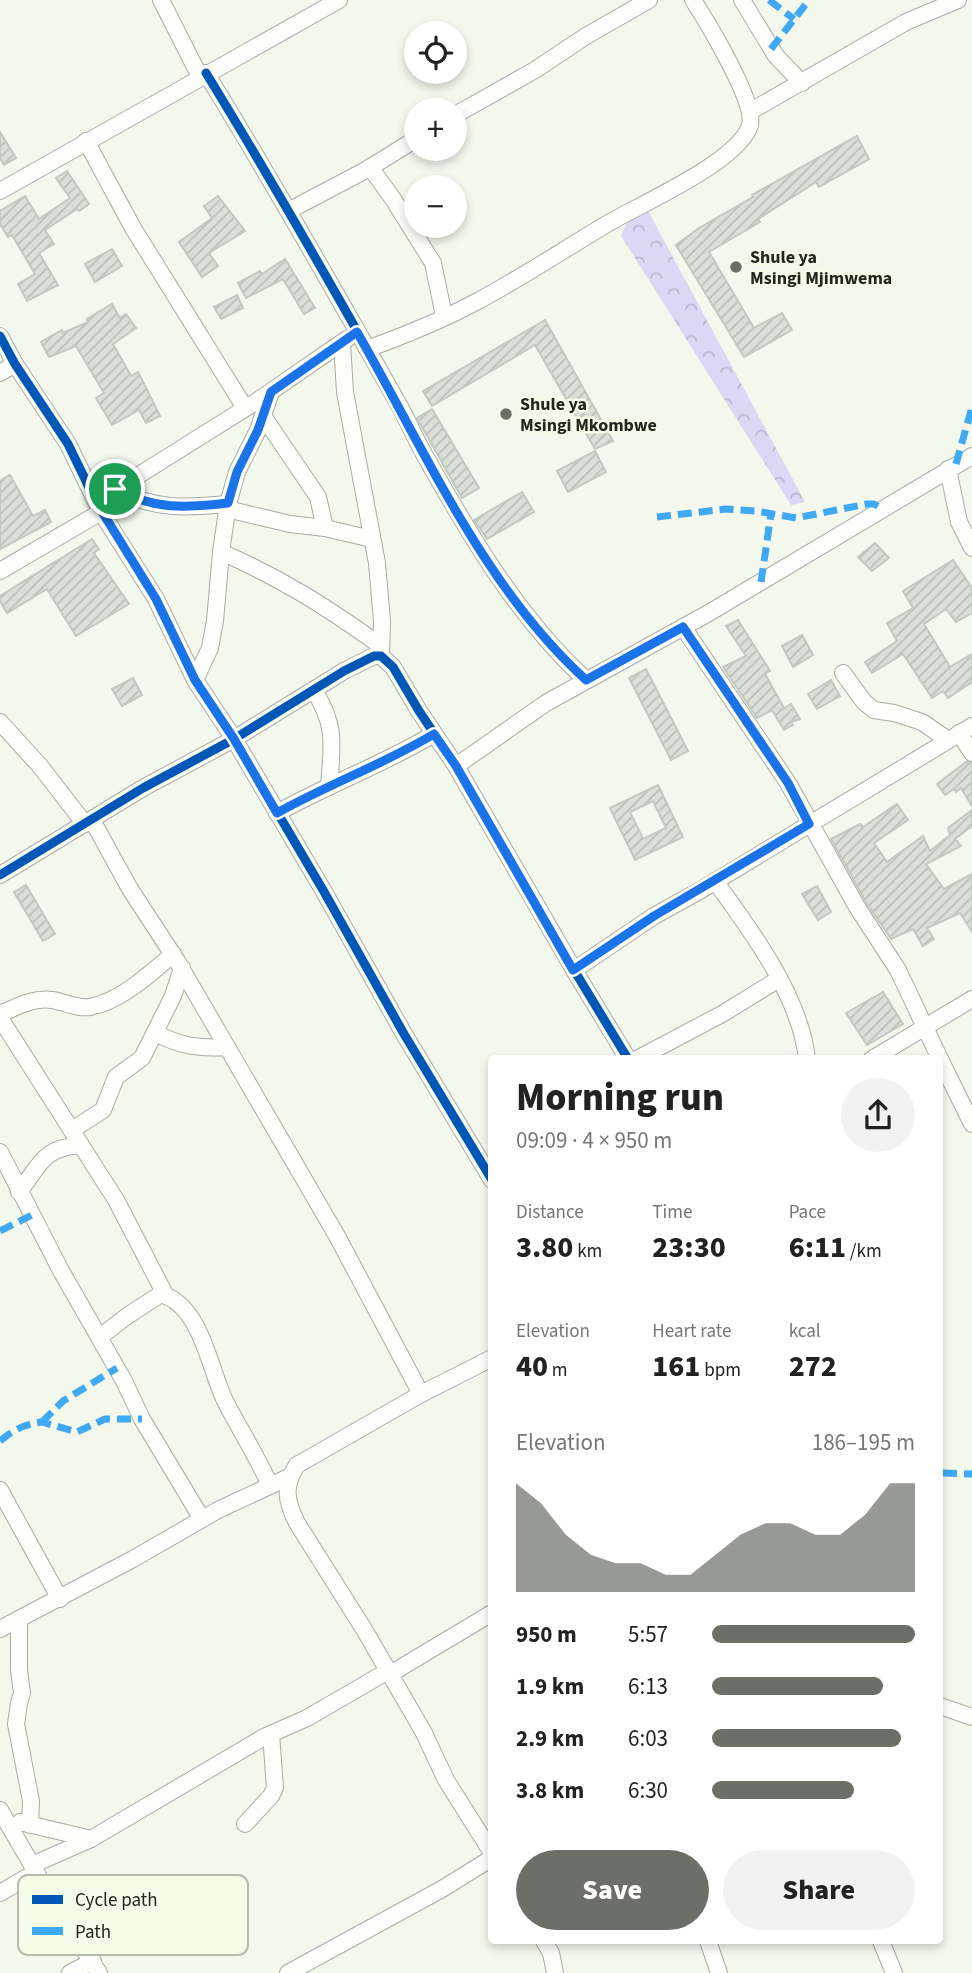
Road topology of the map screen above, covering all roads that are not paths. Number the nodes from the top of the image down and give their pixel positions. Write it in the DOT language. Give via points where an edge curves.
graph roads {
  1 [pos="161,0"];
  2 [pos="339,0"];
  3 [pos="649,0"];
  4 [pos="693,0"];
  5 [pos="742,0"];
  6 [pos="958,0"];
  7 [pos="203,75"];
  8 [pos="802,83"];
  9 [pos="467,108"];
  10 [pos="751,111"];
  11 [pos="86,141"];
  12 [pos="404,146"];
  13 [pos="370,167"];
  14 [pos="0,191"];
  15 [pos="290,210"];
  16 [pos="444,316"];
  17 [pos="357,332"];
  18 [pos="0,336"];
  19 [pos="342,343"];
  20 [pos="367,349"];
  21 [pos="15,363"];
  22 [pos="0,373"];
  23 [pos="271,392"];
  24 [pos="244,408"];
  25 [pos="262,416"];
  26 [pos="972,456"];
  27 [pos="948,469"];
  28 [pos="115,489"];
  29 [pos="228,506"];
  30 [pos="99,507"];
  31 [pos="325,528"];
  32 [pos="372,539"];
  33 [pos="972,548"];
  34 [pos="221,552"];
  35 [pos="0,570"];
  36 [pos="683,627"];
  37 [pos="381,651"];
  38 [pos="843,673"];
  39 [pos="195,680"];
  40 [pos="586,680"];
  41 [pos="314,690"];
  42 [pos="0,722"];
  43 [pos="960,733"];
  44 [pos="434,734"];
  45 [pos="234,739"];
  46 [pos="972,753"];
  47 [pos="456,766"];
  48 [pos="328,787"];
  49 [pos="277,813"];
  50 [pos="89,822"];
  51 [pos="809,824"];
  52 [pos="0,875"];
  53 [pos="715,881"];
  54 [pos="177,961"];
  55 [pos="573,970"];
  56 [pos="779,979"];
  57 [pos="972,999"];
  58 [pos="0,1016"];
  59 [pos="923,1028"];
  60 [pos="156,1033"];
  61 [pos="227,1047"];
  62 [pos="626,1055"];
  63 [pos="645,1055"];
  64 [pos="806,1055"];
  65 [pos="879,1055"];
  66 [pos="938,1055"];
  67 [pos="943,1065"];
  68 [pos="972,1124"];
  69 [pos="77,1137"];
  70 [pos="0,1152"];
  71 [pos="488,1173"];
  72 [pos="19,1192"];
  73 [pos="166,1296"];
  74 [pos="100,1338"];
  75 [pos="488,1360"];
  76 [pos="421,1394"];
  77 [pos="289,1477"];
  78 [pos="270,1485"];
  79 [pos="0,1490"];
  80 [pos="202,1519"];
  81 [pos="60,1599"];
  82 [pos="488,1615"];
  83 [pos="19,1620"];
  84 [pos="0,1629"];
  85 [pos="389,1672"];
  86 [pos="943,1707"];
  87 [pos="972,1717"];
  88 [pos="271,1734"];
  89 [pos="2,1814"];
  90 [pos="245,1824"];
  91 [pos="31,1826"];
  92 [pos="91,1839"];
  93 [pos="488,1849"];
  94 [pos="488,1859"];
  95 [pos="31,1864"];
  96 [pos="19,1875"];
  97 [pos="38,1875"];
  98 [pos="18,1876"];
  99 [pos="0,1893"];
  100 [pos="546,1944"];
  101 [pos="709,1944"];
  102 [pos="882,1944"];
  103 [pos="96,1967"];
  104 [pos="70,1973"];
  105 [pos="288,1973"];
  106 [pos="555,1973"];
  107 [pos="719,1973"];
  108 [pos="894,1973"];
  1 -- 7 [label="street"];
  2 -- 7 [label="street"];
  3 -- 9 [label="street"];
  4 -- 10 [label="street"];
  5 -- 8 [label="street" via="776,56"];
  6 -- 8 [label="street" via="906,22"];
  7 -- 11 [label="street"];
  7 -- 15 [label="street"];
  8 -- 10 [label="street"];
  10 -- 16 [label="street" via="744,137 702,171"];
  11 -- 14 [label="street"];
  11 -- 24 [label="street" via="146,251"];
  12 -- 13 [label="street"];
  13 -- 15 [label="street"];
  13 -- 16 [label="street" via="433,262"];
  15 -- 17 [label="street"];
  16 -- 20 [label="street"];
  17 -- 19 [label="street"];
  17 -- 20 [label="street"];
  18 -- 21 [label="street"];
  19 -- 23 [label="street"];
  19 -- 32 [label="street" via="345,392"];
  20 -- 40 [label="street" via="426,460 495,571 550,646"];
  21 -- 22 [label="street"];
  21 -- 30 [label="street" via="68,444"];
  23 -- 24 [label="street"];
  23 -- 25 [label="street"];
  24 -- 28 [label="street"];
  25 -- 29 [label="street" via="237,472"];
  25 -- 31 [label="street" via="318,497"];
  26 -- 27 [label="street"];
  27 -- 33 [label="street" via="959,522"];
  27 -- 36 [label="street"];
  28 -- 29 [label="street" via="158,505"];
  28 -- 30 [label="street"];
  29 -- 31 [label="street" via="289,524"];
  29 -- 34 [label="street"];
  30 -- 35 [label="street"];
  30 -- 39 [label="street" via="156,599"];
  31 -- 32 [label="street"];
  32 -- 37 [label="street"];
  34 -- 37 [label="street" via="311,597"];
  34 -- 39 [label="street" via="210,648"];
  36 -- 40 [label="street"];
  36 -- 51 [label="street" via="781,773"];
  37 -- 41 [label="street"];
  37 -- 44 [label="street"];
  38 -- 43 [label="street" via="874,710"];
  39 -- 45 [label="street"];
  40 -- 47 [label="street"];
  41 -- 45 [label="street"];
  41 -- 48 [label="street" via="331,724"];
  42 -- 50 [label="street"];
  43 -- 46 [label="street"];
  43 -- 51 [label="street"];
  44 -- 47 [label="street"];
  44 -- 48 [label="street"];
  45 -- 49 [label="street"];
  45 -- 50 [label="street"];
  47 -- 55 [label="street"];
  48 -- 49 [label="street"];
  49 -- 71 [label="street"];
  50 -- 52 [label="street"];
  50 -- 54 [label="street"];
  51 -- 53 [label="street"];
  51 -- 59 [label="street" via="898,970"];
  53 -- 55 [label="street"];
  53 -- 56 [label="street"];
  54 -- 58 [label="street" via="89,1007 37,999"];
  54 -- 60 [label="street" via="173,996"];
  54 -- 61 [label="street"];
  55 -- 62 [label="street"];
  56 -- 63 [label="street"];
  56 -- 64 [label="street" via="801,1024"];
  57 -- 59 [label="street"];
  58 -- 69 [label="street"];
  59 -- 65 [label="street"];
  59 -- 66 [label="street"];
  60 -- 61 [label="street" via="182,1045"];
  60 -- 69 [label="street" via="142,1058 116,1077 103,1110"];
  61 -- 76 [label="street" via="337,1236"];
  67 -- 68 [label="street"];
  69 -- 72 [label="street" via="48,1153"];
  69 -- 73 [label="street"];
  70 -- 72 [label="street"];
  72 -- 74 [label="street"];
  73 -- 74 [label="street" via="161,1294 142,1305"];
  73 -- 78 [label="street" via="185,1311 201,1335 225,1401"];
  74 -- 80 [label="street"];
  75 -- 76 [label="street"];
  76 -- 77 [label="street" via="297,1465"];
  77 -- 78 [label="street"];
  77 -- 85 [label="street" via="288,1505 297,1523"];
  78 -- 80 [label="street"];
  79 -- 81 [label="street"];
  80 -- 81 [label="street"];
  81 -- 83 [label="street"];
  82 -- 85 [label="street"];
  83 -- 84 [label="street"];
  83 -- 91 [label="street" via="22,1693 16,1724 31,1801"];
  85 -- 88 [label="street"];
  85 -- 93 [label="street"];
  86 -- 87 [label="street"];
  88 -- 90 [label="street" via="275,1788"];
  88 -- 92 [label="street"];
  89 -- 91 [label="street"];
  89 -- 95 [label="street"];
  91 -- 92 [label="street"];
  91 -- 95 [label="street"];
  92 -- 95 [label="street"];
  94 -- 105 [label="street" via="442,1889"];
  95 -- 96 [label="street"];
  95 -- 97 [label="street"];
  98 -- 99 [label="street"];
  100 -- 106 [label="street"];
  101 -- 107 [label="street"];
  102 -- 108 [label="street"];
  103 -- 104 [label="street"];
}
